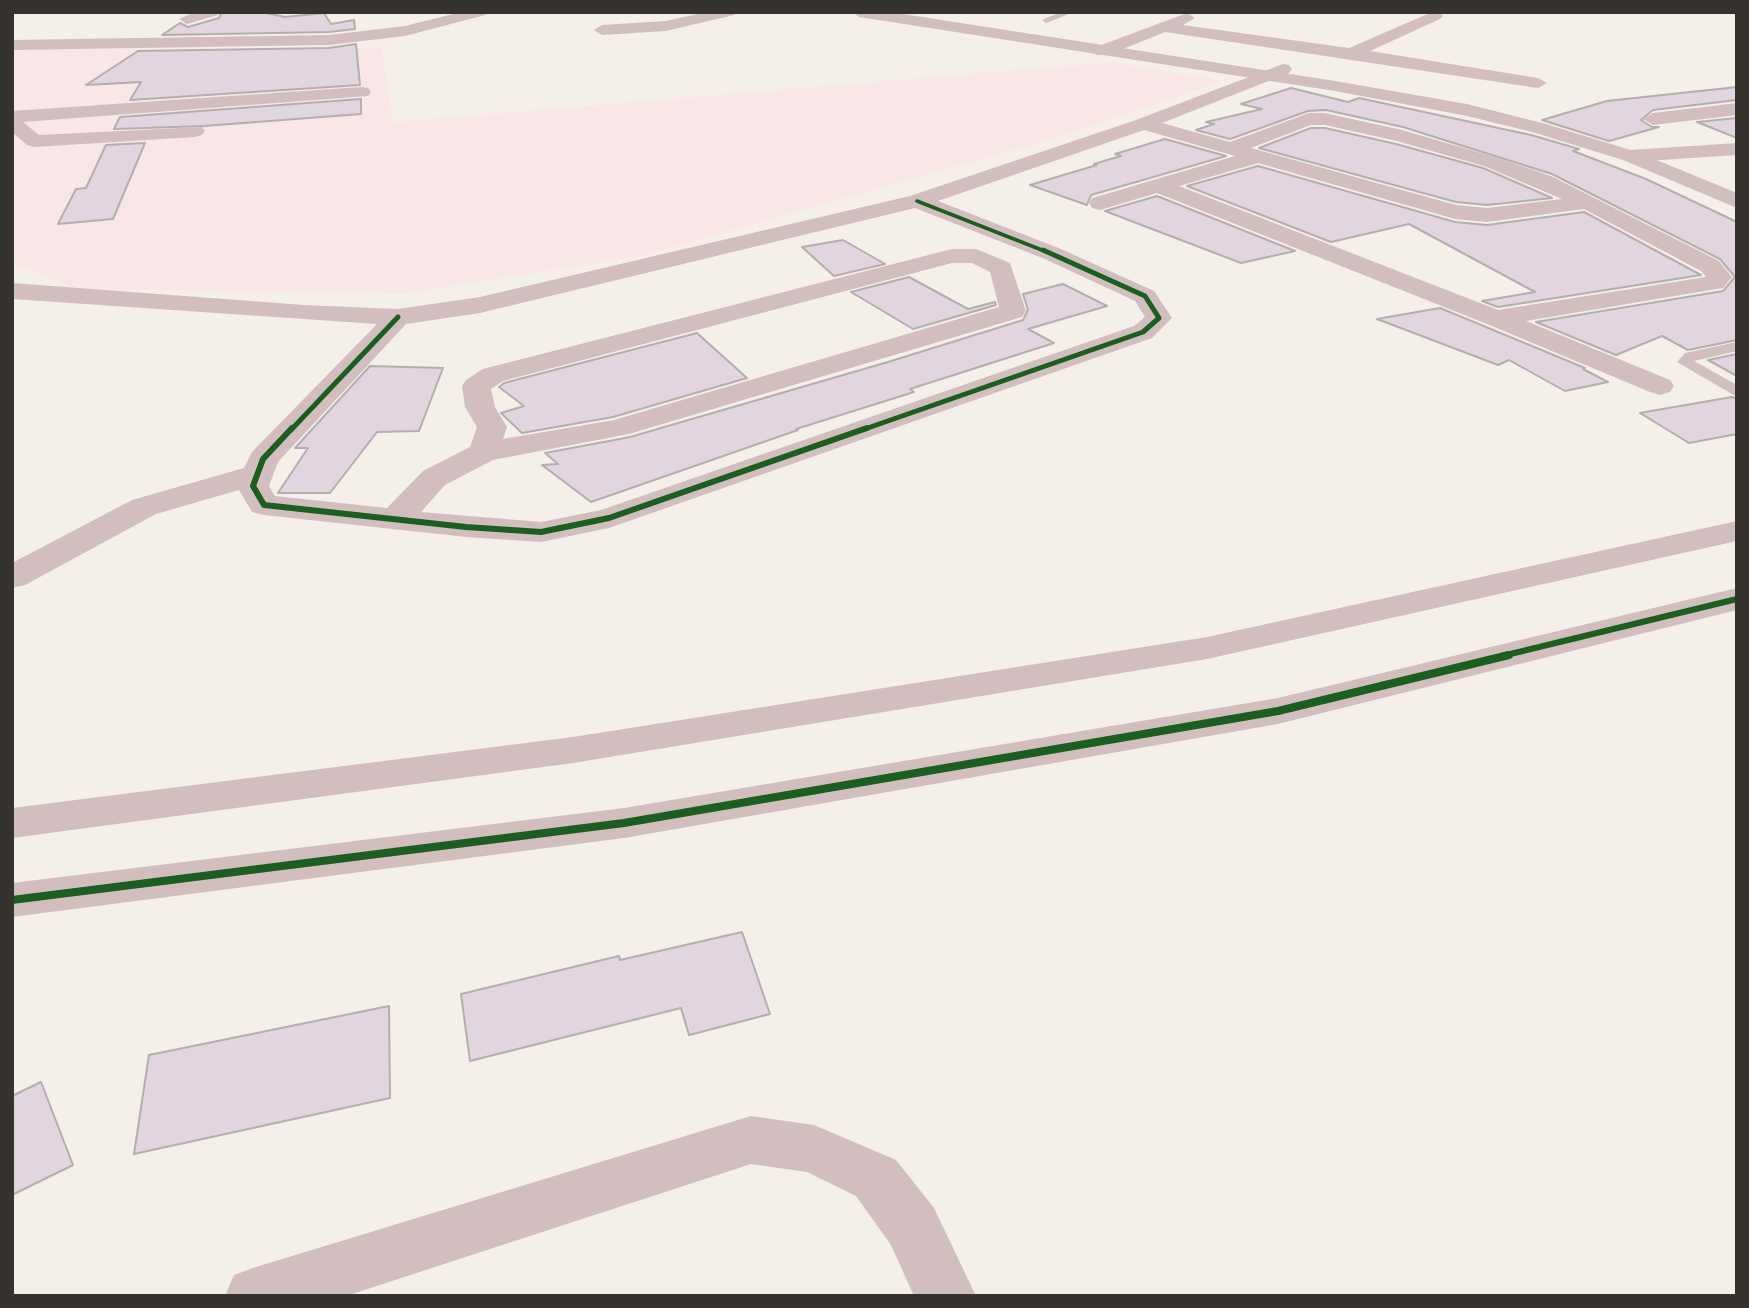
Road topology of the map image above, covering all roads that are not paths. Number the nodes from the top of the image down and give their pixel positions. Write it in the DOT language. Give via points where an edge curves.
graph roads {
  1 [pos="213,12"];
  2 [pos="480,12"];
  3 [pos="729,12"];
  4 [pos="859,12"];
  5 [pos="911,12"];
  6 [pos="1070,12"];
  7 [pos="1202,12"];
  8 [pos="1435,16"];
  9 [pos="229,19"];
  10 [pos="1046,20"];
  11 [pos="1164,27"];
  12 [pos="602,30"];
  13 [pos="12,45"];
  14 [pos="1109,48"];
  15 [pos="327,49"];
  16 [pos="1351,52"];
  17 [pos="135,60"];
  18 [pos="1275,72"];
  19 [pos="1538,83"];
  20 [pos="1716,91"];
  21 [pos="362,92"];
  22 [pos="1737,98"];
  23 [pos="1737,109"];
  24 [pos="12,119"];
  25 [pos="1653,119"];
  26 [pos="1143,124"];
  27 [pos="216,129"];
  28 [pos="1234,148"];
  29 [pos="1737,149"];
  30 [pos="1664,152"];
  31 [pos="1259,156"];
  32 [pos="1630,156"];
  33 [pos="1737,183"];
  34 [pos="1159,186"];
  35 [pos="917,201"];
  36 [pos="1737,201"];
  37 [pos="1587,202"];
  38 [pos="1100,204"];
  39 [pos="12,291"];
  40 [pos="398,317"];
  41 [pos="1496,318"];
  42 [pos="1737,346"];
  43 [pos="1660,386"];
  44 [pos="1737,391"];
  45 [pos="484,453"];
  46 [pos="257,474"];
  47 [pos="396,520"];
  48 [pos="1737,531"];
  49 [pos="12,577"];
  50 [pos="1737,599"];
  51 [pos="12,823"];
  52 [pos="12,900"];
  53 [pos="256,1296"];
  54 [pos="945,1296"];
  1 -- 9 [label="street" via="180,19"];
  2 -- 13 [label="street" via="405,31 329,40"];
  3 -- 12 [label="street" via="666,26"];
  4 -- 14 [label="street"];
  5 -- 14 [label="street"];
  6 -- 10 [label="lane"];
  7 -- 11 [label="street"];
  8 -- 16 [label="street"];
  11 -- 14 [label="street"];
  11 -- 16 [label="street"];
  14 -- 18 [label="street"];
  15 -- 17 [label="street"];
  16 -- 19 [label="street"];
  18 -- 26 [label="street"];
  18 -- 30 [label="street" via="1488,104"];
  18 -- 32 [label="street" via="1467,110"];
  20 -- 22 [label="street"];
  21 -- 24 [label="street"];
  23 -- 25 [label="street"];
  24 -- 27 [label="street" via="34,141"];
  26 -- 28 [label="street"];
  26 -- 35 [label="street"];
  28 -- 31 [label="street"];
  28 -- 37 [label="street" via="1309,119 1325,119 1491,162"];
  29 -- 30 [label="street"];
  30 -- 32 [label="street"];
  30 -- 33 [label="street"];
  31 -- 34 [label="street"];
  31 -- 37 [label="street" via="1455,212 1486,215"];
  32 -- 36 [label="street"];
  34 -- 38 [label="street"];
  34 -- 41 [label="street"];
  35 -- 40 [label="street" via="481,305"];
  35 -- 47 [label="street" via="1145,296 1160,317 1143,332 609,518 541,532"];
  37 -- 41 [label="street" via="1710,266 1720,277 1714,283"];
  39 -- 40 [label="street"];
  40 -- 46 [label="street" via="263,458"];
  41 -- 43 [label="street"];
  42 -- 44 [label="lane" via="1690,356 1685,362"];
  45 -- 45 [label="street" via="618,428 1013,311 1001,268 976,256 951,256 493,375 477,386 480,407 492,427"];
  45 -- 47 [label="street" via="434,478"];
  46 -- 47 [label="street" via="253,486 264,505"];
  46 -- 49 [label="street" via="144,507"];
  48 -- 51 [label="street" via="1207,648 573,750"];
  50 -- 52 [label="street" via="1265,713 624,823"];
  53 -- 54 [label="street" via="751,1140 814,1149 876,1178 913,1227"];
}
